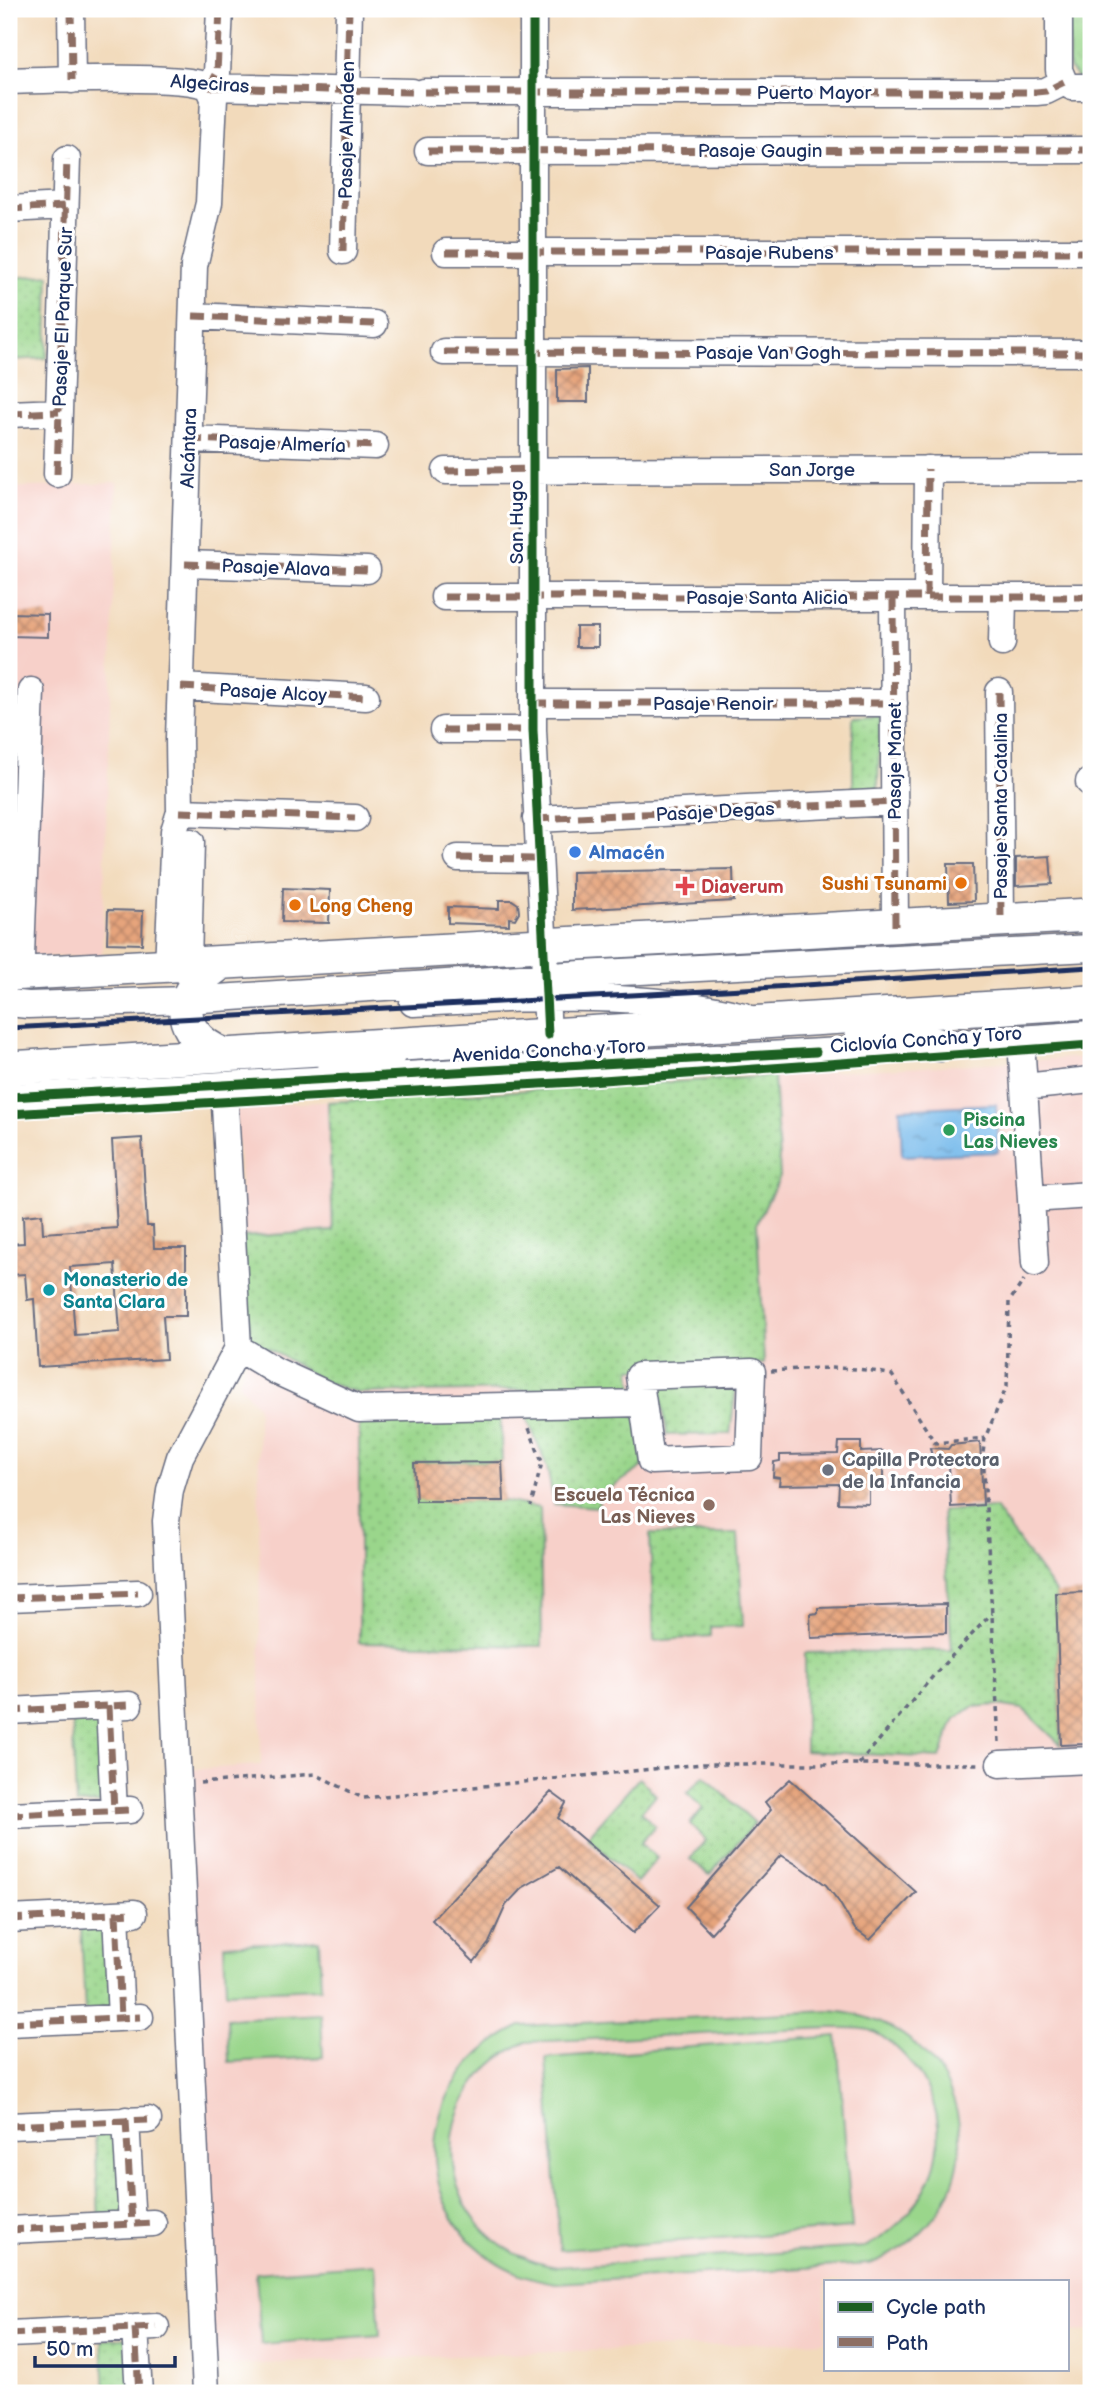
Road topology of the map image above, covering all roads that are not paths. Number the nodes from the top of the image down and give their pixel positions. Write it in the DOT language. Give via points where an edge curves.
graph roads {
  1 [pos="71,9"];
  2 [pos="220,9"];
  3 [pos="349,9"];
  4 [pos="533,9"];
  5 [pos="1059,9"];
  6 [pos="72,80"];
  7 [pos="9,81"];
  8 [pos="1063,82"];
  9 [pos="209,87"];
  10 [pos="1091,87"];
  11 [pos="347,89"];
  12 [pos="533,92"];
  13 [pos="1091,149"];
  14 [pos="428,151"];
  15 [pos="533,151"];
  16 [pos="67,159"];
  17 [pos="65,206"];
  18 [pos="9,209"];
  19 [pos="343,251"];
  20 [pos="446,252"];
  21 [pos="533,252"];
  22 [pos="1091,252"];
  23 [pos="192,316"];
  24 [pos="373,324"];
  25 [pos="444,352"];
  26 [pos="533,352"];
  27 [pos="1091,353"];
  28 [pos="59,412"];
  29 [pos="9,414"];
  30 [pos="189,439"];
  31 [pos="375,446"];
  32 [pos="533,469"];
  33 [pos="928,469"];
  34 [pos="1091,469"];
  35 [pos="446,471"];
  36 [pos="57,474"];
  37 [pos="185,564"];
  38 [pos="367,570"];
  39 [pos="444,597"];
  40 [pos="533,597"];
  41 [pos="893,597"];
  42 [pos="927,597"];
  43 [pos="1003,597"];
  44 [pos="1091,597"];
  45 [pos="1002,643"];
  46 [pos="181,687"];
  47 [pos="32,691"];
  48 [pos="999,692"];
  49 [pos="366,697"];
  50 [pos="533,702"];
  51 [pos="894,703"];
  52 [pos="9,725"];
  53 [pos="443,730"];
  54 [pos="533,730"];
  55 [pos="895,802"];
  56 [pos="180,812"];
  57 [pos="355,818"];
  58 [pos="536,819"];
  59 [pos="458,858"];
  60 [pos="539,859"];
  61 [pos="9,894"];
  62 [pos="1091,915"];
  63 [pos="1001,920"];
  64 [pos="910,925"];
  65 [pos="1091,948"];
  66 [pos="1048,951"];
  67 [pos="192,965"];
  68 [pos="545,973"];
  69 [pos="15,993"];
  70 [pos="187,1000"];
  71 [pos="1091,1002"];
  72 [pos="824,1018"];
  73 [pos="765,1021"];
  74 [pos="1091,1034"];
  75 [pos="548,1035"];
  76 [pos="1021,1040"];
  77 [pos="411,1043"];
  78 [pos="939,1045"];
  79 [pos="9,1068"];
  80 [pos="225,1071"];
  81 [pos="1091,1080"];
  82 [pos="325,1081"];
  83 [pos="1024,1087"];
  84 [pos="9,1097"];
  85 [pos="1091,1195"];
  86 [pos="1031,1199"];
  87 [pos="1035,1263"];
  88 [pos="238,1348"];
  89 [pos="643,1402"];
  90 [pos="138,1593"];
  91 [pos="9,1598"];
  92 [pos="9,1711"];
  93 [pos="1091,1760"];
  94 [pos="1000,1764"];
  95 [pos="9,1815"];
  96 [pos="9,1919"];
  97 [pos="9,2023"];
  98 [pos="9,2126"];
  99 [pos="9,2231"];
  100 [pos="9,2334"];
  101 [pos="139,2393"];
  102 [pos="206,2393"];
  1 -- 6 [label="street"];
  2 -- 9 [label="street" via="217,73"];
  3 -- 11 [label="street, Pasaje Almaden"];
  4 -- 12 [label="street, San Hugo"];
  5 -- 8 [label="street"];
  6 -- 7 [label="street, Algeciras"];
  6 -- 9 [label="street, Algeciras" via="201,82"];
  8 -- 10 [label="street, Puerto Mayor"];
  8 -- 12 [label="street, Puerto Mayor" via="1036,92"];
  9 -- 11 [label="street, Algeciras"];
  9 -- 23 [label="street, Alcántara" via="214,98 210,191 195,256"];
  11 -- 12 [label="street, Algeciras"];
  11 -- 19 [label="street, Pasaje Almaden"];
  12 -- 15 [label="street, San Hugo"];
  13 -- 15 [label="street, Pasaje Gaugin"];
  14 -- 15 [label="street, Pasaje Gaugin"];
  15 -- 21 [label="street, San Hugo"];
  16 -- 17 [label="street, Pasaje El Parque Sur"];
  17 -- 18 [label="street"];
  17 -- 28 [label="street, Pasaje El Parque Sur"];
  20 -- 21 [label="street, Pasaje Rubens"];
  21 -- 22 [label="street, Pasaje Rubens"];
  21 -- 26 [label="street, San Hugo"];
  23 -- 24 [label="street"];
  23 -- 30 [label="street, Alcántara"];
  25 -- 26 [label="street, Pasaje Van Gogh"];
  26 -- 27 [label="street, Pasaje Van Gogh"];
  26 -- 32 [label="street, San Hugo"];
  28 -- 29 [label="street"];
  28 -- 36 [label="street, Pasaje El Parque Sur"];
  30 -- 31 [label="street, Pasaje Almería"];
  30 -- 37 [label="street, Alcántara"];
  32 -- 33 [label="street, San Jorge"];
  32 -- 35 [label="street, San Jorge"];
  32 -- 40 [label="street, San Hugo"];
  33 -- 34 [label="street, San Jorge"];
  33 -- 42 [label="street"];
  37 -- 38 [label="street, Pasaje Alava"];
  37 -- 46 [label="street, Alcántara"];
  39 -- 40 [label="street, Pasaje Santa Alicia"];
  40 -- 41 [label="street, Pasaje Santa Alicia"];
  40 -- 50 [label="street, San Hugo"];
  41 -- 42 [label="street, Pasaje Santa Alicia"];
  41 -- 51 [label="street, Pasaje Manet"];
  42 -- 43 [label="street, Pasaje Santa Alicia"];
  43 -- 44 [label="street, Pasaje Santa Alicia"];
  43 -- 45 [label="street"];
  46 -- 49 [label="street, Pasaje Alcoy"];
  46 -- 56 [label="street, Alcántara"];
  47 -- 69 [label="street" via="21,956"];
  48 -- 63 [label="street, Pasaje Santa Catalina"];
  50 -- 51 [label="street, Pasaje Renoir"];
  50 -- 54 [label="street, San Hugo"];
  51 -- 55 [label="street, Pasaje Manet"];
  52 -- 61 [label="street" via="18,725"];
  53 -- 54 [label="street"];
  54 -- 58 [label="street, San Hugo"];
  55 -- 58 [label="street, Pasaje Degas"];
  55 -- 64 [label="street, Pasaje Manet"];
  56 -- 57 [label="street"];
  56 -- 67 [label="street, Alcántara" via="188,822 191,841"];
  58 -- 60 [label="street, San Hugo"];
  59 -- 60 [label="street"];
  60 -- 68 [label="street, San Hugo"];
  62 -- 63 [label="main road"];
  63 -- 64 [label="main road"];
  64 -- 66 [label="street"];
  64 -- 68 [label="main road"];
  65 -- 66 [label="street"];
  66 -- 68 [label="street"];
  67 -- 68 [label="main road"];
  67 -- 69 [label="main road"];
  67 -- 70 [label="main road" via="200,980"];
  68 -- 70 [label="street" via="295,1007"];
  68 -- 73 [label="street" via="649,1000"];
  68 -- 75 [label="street, San Hugo"];
  69 -- 70 [label="street"];
  70 -- 80 [label="main road" via="188,1025"];
  71 -- 72 [label="main road, Avenida Concha y Toro"];
  72 -- 73 [label="main road, Avenida Concha y Toro"];
  72 -- 78 [label="main road"];
  73 -- 75 [label="main road, Avenida Concha y Toro"];
  74 -- 76 [label="street, Avenida Concha y Toro"];
  75 -- 77 [label="main road, Avenida Concha y Toro"];
  76 -- 78 [label="street, Avenida Concha y Toro"];
  76 -- 83 [label="street"];
  77 -- 80 [label="main road, Avenida Concha y Toro"];
  77 -- 82 [label="main road"];
  78 -- 82 [label="street, Avenida Concha y Toro"];
  79 -- 80 [label="main road, Avenida Concha y Toro"];
  80 -- 82 [label="street, Avenida Concha y Toro"];
  80 -- 84 [label="street, Avenida Concha y Toro"];
  80 -- 88 [label="street"];
  81 -- 83 [label="street"];
  83 -- 86 [label="street"];
  85 -- 86 [label="street"];
  86 -- 87 [label="street"];
  88 -- 89 [label="street" via="359,1409"];
  88 -- 102 [label="street" via="180,1457 166,1521"];
  89 -- 89 [label="street" via="651,1461 749,1457 752,1372 639,1376"];
  90 -- 91 [label="street"];
  92 -- 95 [label="street" via="119,1706 122,1810"];
  93 -- 94 [label="street"];
  96 -- 97 [label="street" via="125,1913 130,2018"];
  98 -- 99 [label="street" via="137,2120 143,2224"];
  100 -- 101 [label="street" via="146,2327"];
}
